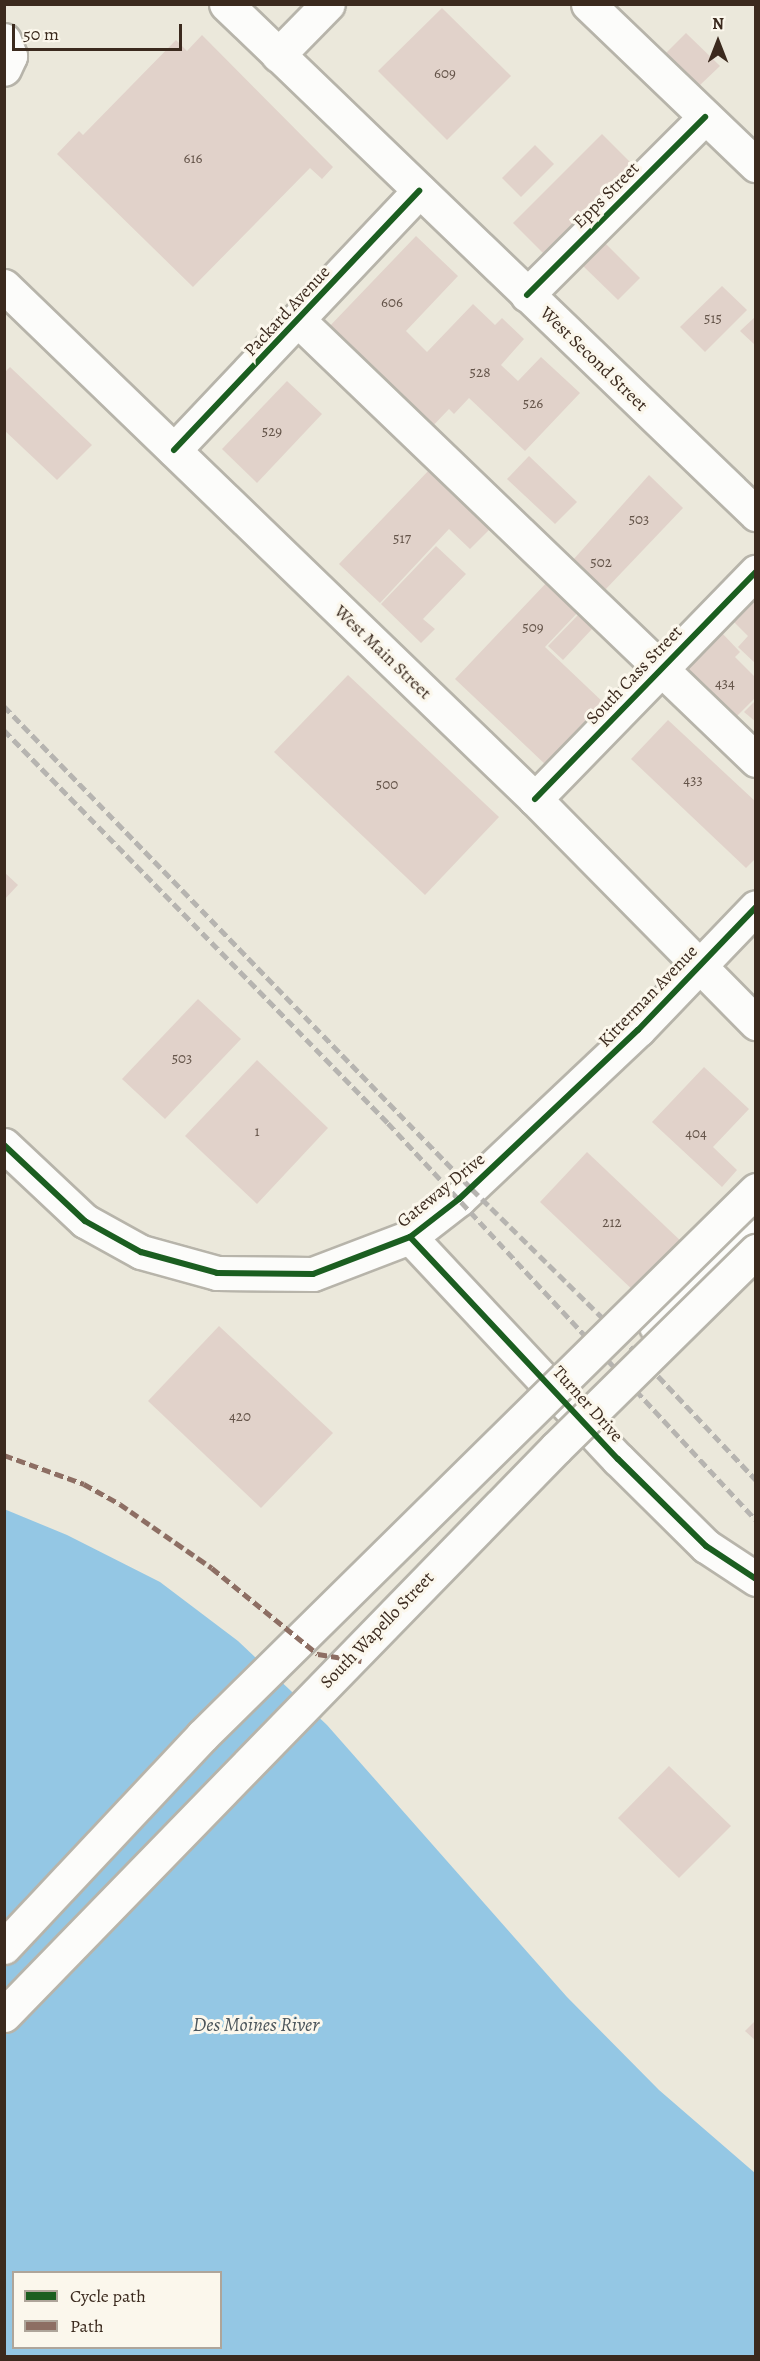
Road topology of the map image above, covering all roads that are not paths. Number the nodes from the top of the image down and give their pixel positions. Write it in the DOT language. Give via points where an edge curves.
graph roads {
  1 [pos="226,4"];
  2 [pos="328,4"];
  3 [pos="588,4"];
  4 [pos="4,40"];
  5 [pos="278,55"];
  6 [pos="4,69"];
  7 [pos="705,117"];
  8 [pos="756,165"];
  9 [pos="420,191"];
  10 [pos="4,286"];
  11 [pos="527,295"];
  12 [pos="299,321"];
  13 [pos="174,450"];
  14 [pos="756,514"];
  15 [pos="756,572"];
  16 [pos="661,669"];
  17 [pos="756,760"];
  18 [pos="535,799"];
  19 [pos="756,907"];
  20 [pos="697,967"];
  21 [pos="756,1023"];
  22 [pos="559,1104"];
  23 [pos="4,1145"];
  24 [pos="756,1190"];
  25 [pos="756,1227"];
  26 [pos="410,1237"];
  27 [pos="756,1251"];
  28 [pos="656,1326"];
  29 [pos="756,1579"];
  30 [pos="4,1947"];
  31 [pos="4,2015"];
  1 -- 5 [label="main road, West Second Street"];
  2 -- 5 [label="main road"];
  3 -- 7 [label="main road"];
  4 -- 6 [label="main road" via="10,56"];
  5 -- 9 [label="main road, West Second Street"];
  7 -- 8 [label="main road"];
  7 -- 11 [label="main road, Epps Street"];
  9 -- 11 [label="main road, West Second Street"];
  9 -- 12 [label="main road, Packard Avenue"];
  10 -- 13 [label="main road, West Main Street"];
  11 -- 14 [label="main road, West Second Street"];
  12 -- 13 [label="main road, Packard Avenue"];
  12 -- 16 [label="main road"];
  13 -- 18 [label="main road, West Main Street"];
  15 -- 16 [label="main road, South Cass Street"];
  16 -- 17 [label="main road"];
  16 -- 18 [label="main road, South Cass Street"];
  18 -- 20 [label="main road, West Main Street"];
  19 -- 20 [label="main road, Kitterman Avenue"];
  20 -- 21 [label="main road, West Main Street"];
  20 -- 22 [label="main road, Kitterman Avenue"];
  22 -- 26 [label="main road, Gateway Drive" via="472,1189"];
  23 -- 26 [label="main road, Gateway Drive" via="85,1221 111,1237 141,1252 217,1273 313,1274"];
  24 -- 30 [label="main road, bridge" via="202,1736"];
  25 -- 28 [label="main road"];
  26 -- 29 [label="main road, Turner Drive" via="618,1459 706,1546"];
  27 -- 31 [label="main road, South Wapello Street, bridge" via="556,1448"];
}
